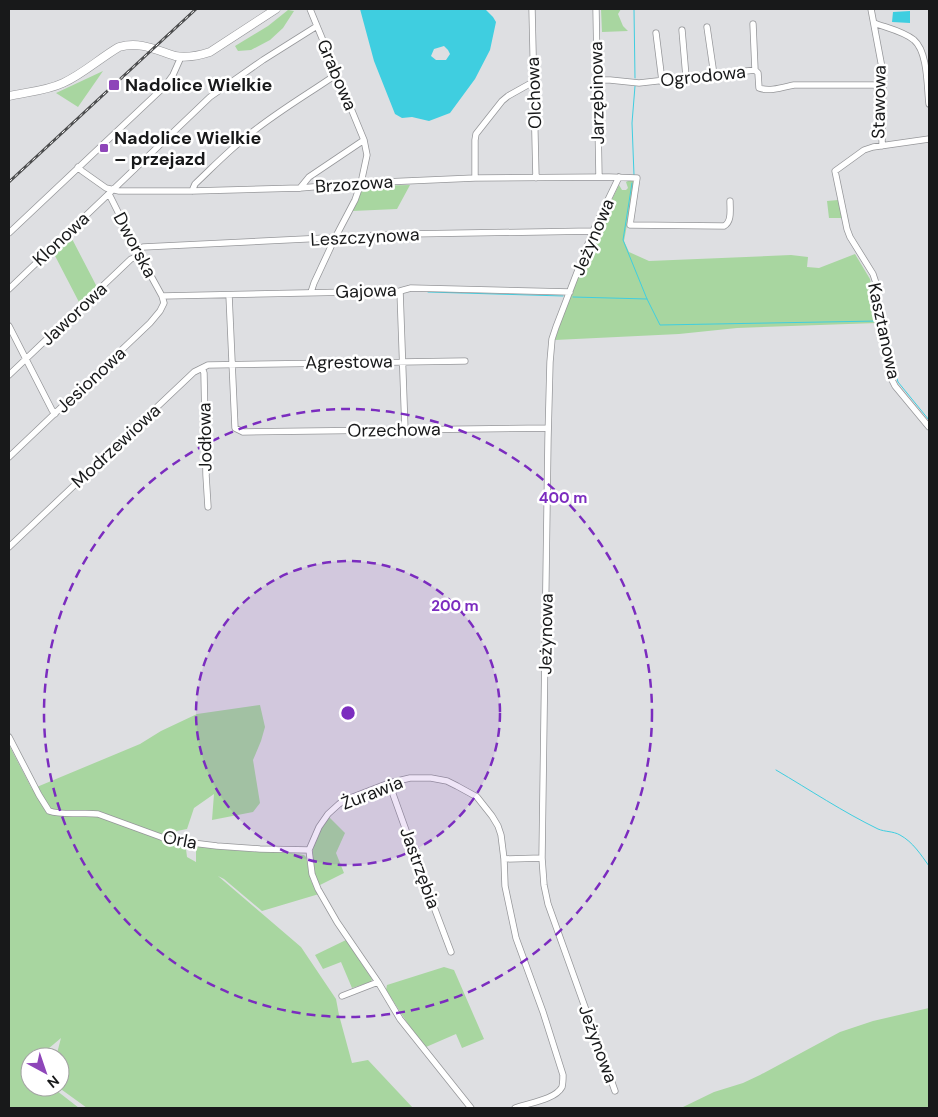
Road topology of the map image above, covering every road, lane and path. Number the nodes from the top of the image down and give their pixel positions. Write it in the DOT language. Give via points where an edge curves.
graph roads {
  1 [pos="276,9"];
  2 [pos="310,9"];
  3 [pos="532,9"];
  4 [pos="596,9"];
  5 [pos="871,9"];
  6 [pos="874,23"];
  7 [pos="753,24"];
  8 [pos="317,26"];
  9 [pos="707,27"];
  10 [pos="682,30"];
  11 [pos="656,33"];
  12 [pos="181,57"];
  13 [pos="755,70"];
  14 [pos="337,74"];
  15 [pos="714,75"];
  16 [pos="686,77"];
  17 [pos="597,80"];
  18 [pos="662,81"];
  19 [pos="533,82"];
  20 [pos="884,85"];
  21 [pos="9,96"];
  22 [pos="929,104"];
  23 [pos="929,139"];
  24 [pos="364,140"];
  25 [pos="882,146"];
  26 [pos="78,167"];
  27 [pos="836,171"];
  28 [pos="599,177"];
  29 [pos="475,178"];
  30 [pos="536,178"];
  31 [pos="619,178"];
  32 [pos="361,183"];
  33 [pos="300,188"];
  34 [pos="192,191"];
  35 [pos="111,192"];
  36 [pos="730,201"];
  37 [pos="593,231"];
  38 [pos="9,233"];
  39 [pos="335,238"];
  40 [pos="137,249"];
  41 [pos="140,256"];
  42 [pos="9,289"];
  43 [pos="400,291"];
  44 [pos="312,292"];
  45 [pos="570,292"];
  46 [pos="229,295"];
  47 [pos="162,296"];
  48 [pos="9,326"];
  49 [pos="25,359"];
  50 [pos="465,360"];
  51 [pos="402,361"];
  52 [pos="233,364"];
  53 [pos="202,368"];
  54 [pos="9,375"];
  55 [pos="55,414"];
  56 [pos="929,427"];
  57 [pos="548,428"];
  58 [pos="405,430"];
  59 [pos="9,457"];
  60 [pos="208,507"];
  61 [pos="9,547"];
  62 [pos="9,737"];
  63 [pos="389,783"];
  64 [pos="308,850"];
  65 [pos="542,858"];
  66 [pos="504,859"];
  67 [pos="451,952"];
  68 [pos="378,982"];
  69 [pos="342,996"];
  70 [pos="615,1091"];
  71 [pos="471,1108"];
  72 [pos="515,1108"];
  1 -- 12 [label="street" via="210,52"];
  2 -- 8 [label="street, Grabowa"];
  3 -- 19 [label="street, Olchowa"];
  4 -- 17 [label="street, Jarzębinowa"];
  5 -- 6 [label="street, Stawowa"];
  6 -- 20 [label="street, Stawowa"];
  6 -- 22 [label="street" via="912,38 918,45 925,64"];
  7 -- 13 [label="street"];
  8 -- 14 [label="street, Grabowa"];
  8 -- 35 [label="street, Klonowa" via="210,97"];
  9 -- 15 [label="street"];
  10 -- 16 [label="street"];
  11 -- 18 [label="street"];
  12 -- 21 [label="street" via="140,45 119,46 62,84"];
  12 -- 26 [label="street" via="165,86"];
  13 -- 15 [label="street, Ogrodowa"];
  13 -- 20 [label="street, Ogrodowa" via="763,89 794,85"];
  14 -- 24 [label="street, Grabowa"];
  14 -- 34 [label="street" via="272,117 230,150 195,184"];
  15 -- 16 [label="street, Ogrodowa"];
  16 -- 18 [label="street, Ogrodowa"];
  17 -- 18 [label="street, Ogrodowa"];
  17 -- 28 [label="street, Jarzębinowa"];
  19 -- 29 [label="street" via="502,101 476,134"];
  19 -- 30 [label="street, Olchowa"];
  20 -- 25 [label="street, Stawowa"];
  23 -- 25 [label="street"];
  24 -- 32 [label="street, Grabowa" via="367,155"];
  24 -- 33 [label="street" via="309,177"];
  25 -- 27 [label="street, Stawowa" via="864,150"];
  26 -- 35 [label="street, Brzozowa"];
  26 -- 38 [label="street"];
  27 -- 56 [label="street, Kasztanowa" via="850,237 876,283 891,378"];
  28 -- 30 [label="street, Brzozowa"];
  28 -- 31 [label="street, Brzozowa"];
  29 -- 30 [label="street, Brzozowa"];
  29 -- 32 [label="street, Brzozowa"];
  31 -- 36 [label="street, Brzozowa" via="637,178 630,225 724,226 730,221"];
  31 -- 37 [label="street, Jeżynowa"];
  32 -- 33 [label="street, Brzozowa"];
  32 -- 39 [label="street, Grabowa"];
  33 -- 34 [label="street, Brzozowa"];
  34 -- 35 [label="street, Brzozowa"];
  35 -- 40 [label="street, Dworska"];
  35 -- 42 [label="street, Klonowa"];
  37 -- 39 [label="street, Leszczynowa"];
  37 -- 45 [label="street, Jeżynowa"];
  39 -- 40 [label="street, Leszczynowa"];
  39 -- 44 [label="street, Grabowa"];
  40 -- 41 [label="street, Dworska"];
  41 -- 47 [label="street, Dworska"];
  41 -- 49 [label="street, Jaworowa" via="131,260"];
  43 -- 44 [label="street, Gajowa"];
  43 -- 45 [label="street, Gajowa" via="411,288"];
  43 -- 51 [label="street"];
  44 -- 46 [label="street, Gajowa"];
  45 -- 57 [label="street, Jeżynowa" via="552,340"];
  46 -- 47 [label="street, Gajowa"];
  46 -- 52 [label="street"];
  47 -- 55 [label="street, Jesionowa" via="164,302 160,311 150,323"];
  48 -- 49 [label="street"];
  49 -- 54 [label="street, Jaworowa"];
  49 -- 55 [label="street"];
  50 -- 51 [label="street, Agrestowa"];
  51 -- 52 [label="street, Agrestowa"];
  51 -- 58 [label="street"];
  52 -- 53 [label="street, Modrzewiowa"];
  52 -- 58 [label="street, Orzechowa" via="235,428 243,432"];
  53 -- 60 [label="street, Jodłowa"];
  53 -- 61 [label="street, Modrzewiowa" via="194,372"];
  55 -- 59 [label="street, Jesionowa"];
  57 -- 58 [label="street, Orzechowa"];
  57 -- 65 [label="street, Jeżynowa"];
  62 -- 64 [label="street, Orla" via="49,811 98,814 176,840 217,846"];
  63 -- 64 [label="street, Żurawia" via="339,804 323,820"];
  63 -- 66 [label="street, Żurawia" via="431,778 457,786 477,797 498,826"];
  63 -- 67 [label="street, Jastrzębia" via="424,888"];
  64 -- 68 [label="street" via="318,889"];
  65 -- 66 [label="street"];
  65 -- 70 [label="street, Jeżynowa" via="548,904"];
  66 -- 72 [label="street, Żurawia" via="505,886 516,938 563,1075 563,1085 557,1093"];
  68 -- 69 [label="street"];
  68 -- 71 [label="street" via="400,1019"];
}
